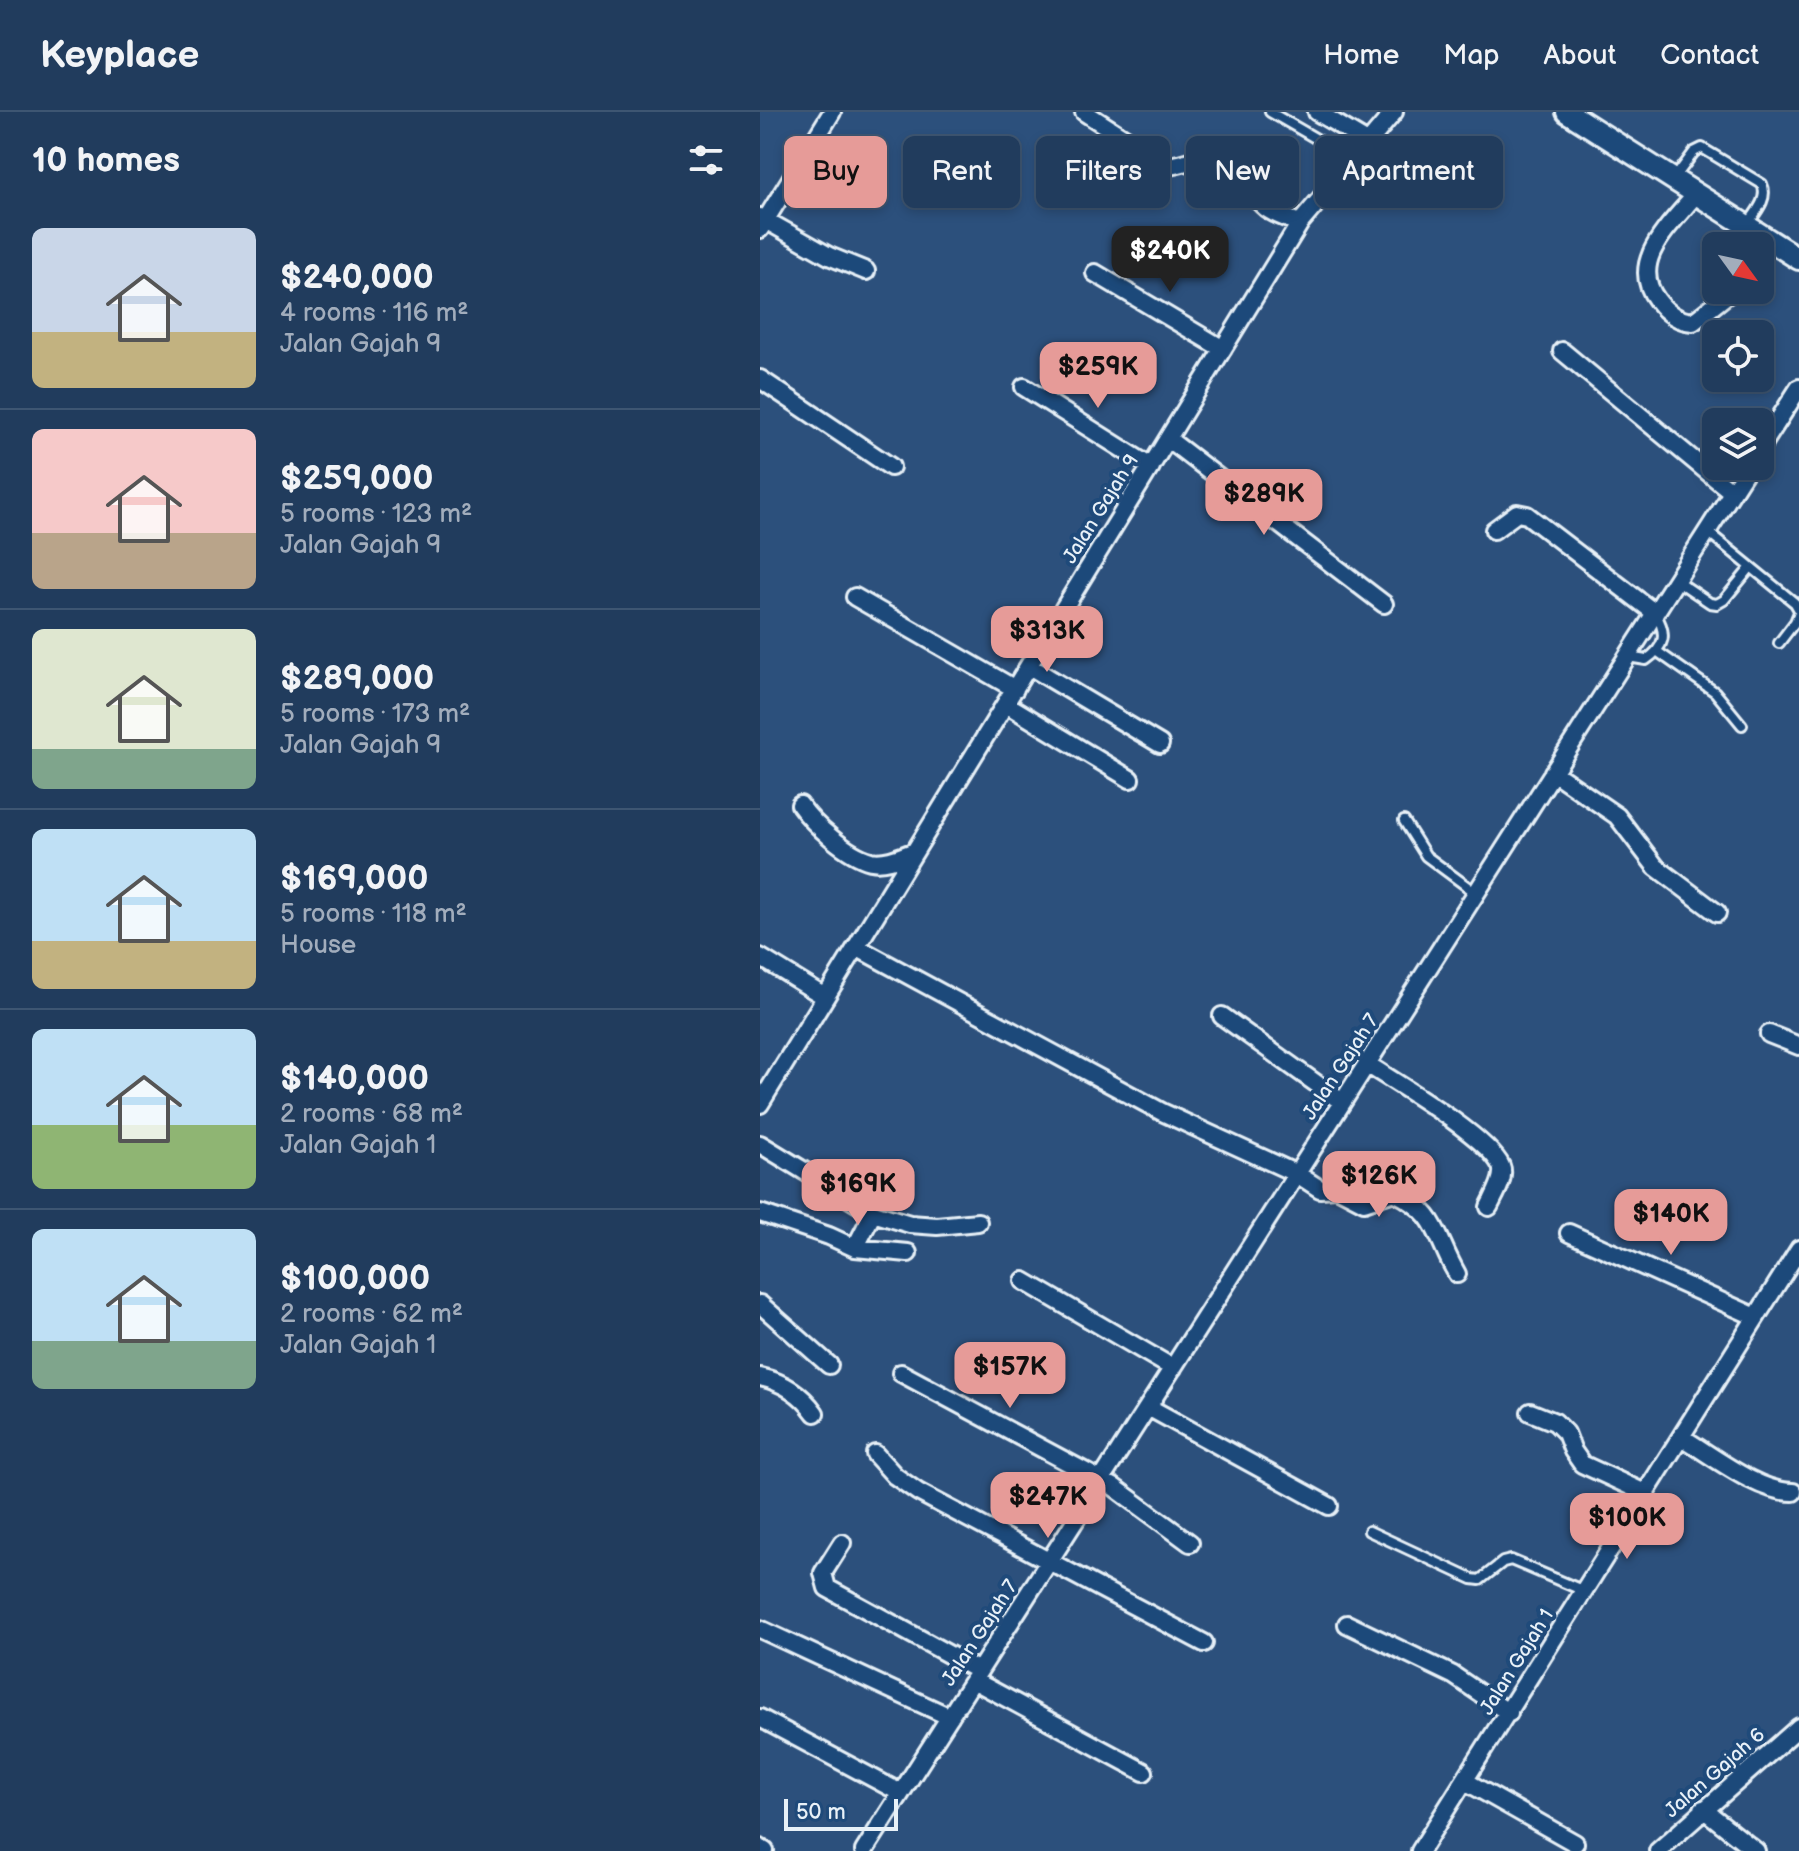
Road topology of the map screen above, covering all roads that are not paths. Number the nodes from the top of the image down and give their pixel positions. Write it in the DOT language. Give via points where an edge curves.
graph roads {
  1 [pos="832,112"];
  2 [pos="1084,112"];
  3 [pos="1270,112"];
  4 [pos="1317,112"];
  5 [pos="1394,112"];
  6 [pos="1567,112"];
  7 [pos="1357,136"];
  8 [pos="1375,136"];
  9 [pos="1315,138"];
  10 [pos="1674,180"];
  11 [pos="1696,194"];
  12 [pos="1315,206"];
  13 [pos="762,222"];
  14 [pos="1300,223"];
  15 [pos="1747,226"];
  16 [pos="1752,232"];
  17 [pos="1774,251"];
  18 [pos="1799,259"];
  19 [pos="866,271"];
  20 [pos="1095,273"];
  21 [pos="1716,304"];
  22 [pos="1223,349"];
  23 [pos="1562,351"];
  24 [pos="760,379"];
  25 [pos="1024,387"];
  26 [pos="1799,388"];
  27 [pos="1774,427"];
  28 [pos="1168,439"];
  29 [pos="891,467"];
  30 [pos="1151,467"];
  31 [pos="1740,480"];
  32 [pos="1732,492"];
  33 [pos="1494,530"];
  34 [pos="1707,531"];
  35 [pos="1751,567"];
  36 [pos="1676,580"];
  37 [pos="855,597"];
  38 [pos="1384,604"];
  39 [pos="1799,611"];
  40 [pos="1655,613"];
  41 [pos="1779,643"];
  42 [pos="1658,652"];
  43 [pos="1627,657"];
  44 [pos="1029,666"];
  45 [pos="1015,689"];
  46 [pos="1006,704"];
  47 [pos="1742,725"];
  48 [pos="1160,744"];
  49 [pos="1553,772"];
  50 [pos="1130,779"];
  51 [pos="800,805"];
  52 [pos="1404,821"];
  53 [pos="915,851"];
  54 [pos="1476,893"];
  55 [pos="1717,913"];
  56 [pos="856,947"];
  57 [pos="760,957"];
  58 [pos="825,997"];
  59 [pos="1222,1016"];
  60 [pos="1769,1034"];
  61 [pos="1799,1046"];
  62 [pos="1367,1064"];
  63 [pos="1342,1102"];
  64 [pos="760,1104"];
  65 [pos="760,1144"];
  66 [pos="1297,1174"];
  67 [pos="1489,1207"];
  68 [pos="760,1213"];
  69 [pos="873,1213"];
  70 [pos="978,1222"];
  71 [pos="1569,1233"];
  72 [pos="855,1248"];
  73 [pos="1799,1249"];
  74 [pos="908,1253"];
  75 [pos="1793,1272"];
  76 [pos="1457,1274"];
  77 [pos="1024,1281"];
  78 [pos="760,1304"];
  79 [pos="1756,1317"];
  80 [pos="829,1365"];
  81 [pos="1173,1368"];
  82 [pos="901,1373"];
  83 [pos="760,1377"];
  84 [pos="1148,1407"];
  85 [pos="1530,1412"];
  86 [pos="815,1413"];
  87 [pos="1681,1437"];
  88 [pos="875,1454"];
  89 [pos="1100,1482"];
  90 [pos="1793,1492"];
  91 [pos="1645,1493"];
  92 [pos="1329,1506"];
  93 [pos="1369,1531"];
  94 [pos="842,1543"];
  95 [pos="1190,1543"];
  96 [pos="1049,1562"];
  97 [pos="1585,1591"];
  98 [pos="1347,1624"];
  99 [pos="760,1629"];
  100 [pos="1204,1643"];
  101 [pos="976,1676"];
  102 [pos="1509,1713"];
  103 [pos="950,1717"];
  104 [pos="760,1718"];
  105 [pos="1799,1727"];
  106 [pos="1144,1772"];
  107 [pos="1465,1781"];
  108 [pos="901,1793"];
  109 [pos="1703,1809"];
  110 [pos="1575,1843"];
  111 [pos="864,1851"];
  112 [pos="1420,1851"];
  113 [pos="1658,1851"];
  114 [pos="1756,1851"];
  1 -- 13 [label="street"];
  2 -- 14 [label="street" via="1168,166 1203,158 1224,163 1265,207"];
  3 -- 9 [label="lane"];
  4 -- 7 [label="street"];
  5 -- 8 [label="street, Jalan Gajah 9"];
  6 -- 10 [label="street"];
  10 -- 11 [label="street"];
  10 -- 15 [label="lane" via="1702,148 1762,184 1763,199"];
  11 -- 15 [label="street"];
  11 -- 21 [label="street" via="1652,248 1645,268 1649,290 1683,321 1693,322"];
  12 -- 14 [label="street, Jalan Gajah 9"];
  13 -- 19 [label="street"];
  14 -- 22 [label="street, Jalan Gajah 9"];
  15 -- 16 [label="street"];
  17 -- 18 [label="street"];
  20 -- 22 [label="street"];
  22 -- 28 [label="street, Jalan Gajah 9"];
  23 -- 32 [label="street"];
  24 -- 29 [label="street"];
  25 -- 30 [label="street"];
  26 -- 27 [label="street"];
  28 -- 30 [label="street, Jalan Gajah 9"];
  28 -- 38 [label="street"];
  30 -- 44 [label="street, Jalan Gajah 9"];
  31 -- 32 [label="street, Jalan Gajah 7"];
  32 -- 34 [label="street, Jalan Gajah 7"];
  33 -- 40 [label="street" via="1517,513 1527,515"];
  34 -- 35 [label="lane"];
  34 -- 36 [label="street, Jalan Gajah 7"];
  35 -- 36 [label="lane" via="1717,604"];
  35 -- 39 [label="lane"];
  36 -- 40 [label="street, Jalan Gajah 7"];
  37 -- 45 [label="street"];
  39 -- 41 [label="lane"];
  40 -- 42 [label="lane" via="1663,626"];
  40 -- 43 [label="street, Jalan Gajah 7"];
  42 -- 43 [label="lane" via="1646,660"];
  42 -- 47 [label="lane" via="1715,692"];
  43 -- 49 [label="street, Jalan Gajah 7"];
  44 -- 45 [label="street, Jalan Gajah 9"];
  44 -- 48 [label="street"];
  45 -- 46 [label="street, Jalan Gajah 9"];
  46 -- 50 [label="street"];
  46 -- 53 [label="street, Jalan Gajah 9"];
  49 -- 54 [label="street, Jalan Gajah 7"];
  49 -- 55 [label="street" via="1617,816 1656,867"];
  51 -- 53 [label="street" via="821,829 860,856 873,861"];
  52 -- 54 [label="lane" via="1426,856"];
  53 -- 56 [label="street, Jalan Gajah 9"];
  54 -- 62 [label="street, Jalan Gajah 7"];
  56 -- 58 [label="street, Jalan Gajah 9"];
  56 -- 66 [label="street" via="1162,1112"];
  57 -- 58 [label="street"];
  58 -- 64 [label="street, Jalan Gajah 9"];
  59 -- 63 [label="street"];
  60 -- 61 [label="street"];
  62 -- 63 [label="street, Jalan Gajah 7"];
  62 -- 67 [label="street" via="1485,1145 1503,1176"];
  63 -- 66 [label="street, Jalan Gajah 7"];
  65 -- 69 [label="street"];
  66 -- 76 [label="street" via="1317,1188 1340,1189 1364,1202 1394,1192 1406,1198 1437,1228"];
  66 -- 81 [label="street, Jalan Gajah 7"];
  68 -- 72 [label="street"];
  69 -- 70 [label="street" via="910,1224"];
  69 -- 72 [label="street"];
  71 -- 79 [label="street"];
  72 -- 74 [label="street"];
  73 -- 75 [label="street, Jalan Gajah 1"];
  75 -- 79 [label="street, Jalan Gajah 1"];
  77 -- 81 [label="street"];
  78 -- 80 [label="street"];
  79 -- 87 [label="street, Jalan Gajah 1"];
  81 -- 84 [label="street, Jalan Gajah 7"];
  82 -- 89 [label="street"];
  83 -- 86 [label="street" via="789,1388"];
  84 -- 89 [label="street, Jalan Gajah 7"];
  84 -- 92 [label="street"];
  85 -- 91 [label="street" via="1566,1433 1582,1464"];
  87 -- 90 [label="street" via="1776,1492"];
  87 -- 91 [label="street, Jalan Gajah 1"];
  88 -- 96 [label="street" via="918,1492"];
  89 -- 95 [label="street"];
  89 -- 96 [label="street, Jalan Gajah 7"];
  91 -- 97 [label="street, Jalan Gajah 1"];
  93 -- 97 [label="lane" via="1476,1581 1511,1560"];
  94 -- 101 [label="street" via="823,1573 827,1588"];
  96 -- 100 [label="street"];
  96 -- 101 [label="street, Jalan Gajah 7"];
  97 -- 102 [label="street, Jalan Gajah 1"];
  98 -- 102 [label="street" via="1453,1675"];
  99 -- 103 [label="street"];
  101 -- 103 [label="street, Jalan Gajah 7"];
  101 -- 106 [label="street"];
  102 -- 107 [label="street, Jalan Gajah 1"];
  103 -- 108 [label="street, Jalan Gajah 7"];
  104 -- 108 [label="street"];
  105 -- 109 [label="street, Jalan Gajah 6"];
  107 -- 110 [label="street"];
  107 -- 112 [label="street, Jalan Gajah 1"];
  108 -- 111 [label="street, Jalan Gajah 7"];
  109 -- 113 [label="street, Jalan Gajah 6"];
  109 -- 114 [label="street"];
}
